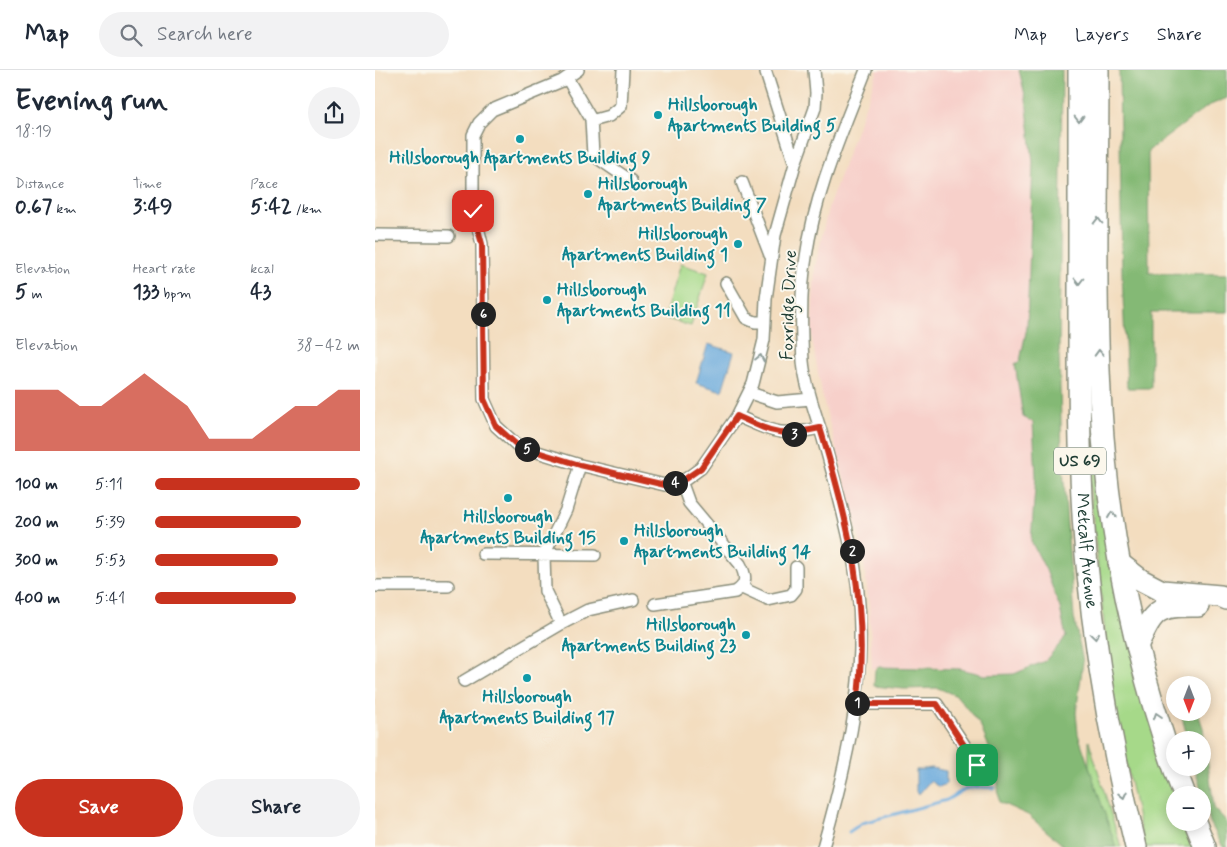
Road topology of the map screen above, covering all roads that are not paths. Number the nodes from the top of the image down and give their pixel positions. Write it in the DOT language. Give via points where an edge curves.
graph roads {
  1 [pos="578,70"];
  2 [pos="623,70"];
  3 [pos="814,70"];
  4 [pos="866,70"];
  5 [pos="1079,70"];
  6 [pos="1098,70"];
  7 [pos="766,74"];
  8 [pos="567,78"];
  9 [pos="591,121"];
  10 [pos="795,164"];
  11 [pos="631,181"];
  12 [pos="742,182"];
  13 [pos="375,235"];
  14 [pos="449,236"];
  15 [pos="771,256"];
  16 [pos="726,283"];
  17 [pos="765,322"];
  18 [pos="750,393"];
  19 [pos="811,399"];
  20 [pos="737,416"];
  21 [pos="820,428"];
  22 [pos="580,465"];
  23 [pos="681,482"];
  24 [pos="483,554"];
  25 [pos="545,555"];
  26 [pos="595,555"];
  27 [pos="1119,563"];
  28 [pos="796,567"];
  29 [pos="375,586"];
  30 [pos="448,586"];
  31 [pos="742,588"];
  32 [pos="1227,599"];
  33 [pos="633,600"];
  34 [pos="655,604"];
  35 [pos="1227,606"];
  36 [pos="561,624"];
  37 [pos="1137,646"];
  38 [pos="464,680"];
  39 [pos="857,704"];
  40 [pos="984,780"];
  41 [pos="1181,786"];
  42 [pos="1199,831"];
  43 [pos="823,847"];
  44 [pos="1136,847"];
  45 [pos="1205,847"];
  1 -- 8 [label="street"];
  2 -- 9 [label="street" via="621,106 609,116"];
  3 -- 10 [label="street, Foxridge Drive" via="815,108"];
  4 -- 19 [label="street, Foxridge Drive" via="819,198 805,256 803,351"];
  5 -- 44 [label="highway, Metcalf Avenue / US 69, one-way" via="1079,424 1083,512 1103,689"];
  27 -- 6 [label="highway, Metcalf Avenue / US 69, one-way" via="1101,410"];
  7 -- 10 [label="street"];
  8 -- 9 [label="street"];
  8 -- 22 [label="street" via="497,107 482,119 472,142 473,206 482,244 483,380 489,414 500,431 518,446"];
  9 -- 11 [label="street" via="593,155"];
  10 -- 15 [label="street, Foxridge Drive"];
  12 -- 15 [label="street"];
  13 -- 14 [label="street"];
  15 -- 17 [label="street, Foxridge Drive"];
  16 -- 17 [label="street" via="745,318"];
  18 -- 17 [label="street, Foxridge Drive, one-way" via="761,358"];
  18 -- 19 [label="street" via="777,402"];
  18 -- 20 [label="street, Foxridge Drive"];
  19 -- 21 [label="street, Foxridge Drive"];
  20 -- 21 [label="street" via="779,434"];
  20 -- 23 [label="street, Foxridge Drive" via="701,468"];
  21 -- 39 [label="street, Foxridge Drive" via="851,544 857,580 861,656"];
  22 -- 23 [label="street" via="660,484"];
  22 -- 25 [label="street" via="566,510"];
  23 -- 31 [label="street" via="689,503 740,564 746,578"];
  24 -- 25 [label="street"];
  25 -- 26 [label="street"];
  25 -- 36 [label="street" via="545,592"];
  27 -- 32 [label="highway" via="1162,591"];
  27 -- 37 [label="highway, Metcalf Avenue / US 69"];
  28 -- 31 [label="street" via="796,589 791,594 768,600"];
  29 -- 30 [label="street"];
  31 -- 34 [label="street" via="735,592"];
  33 -- 36 [label="street" via="588,610"];
  35 -- 37 [label="highway" via="1175,606 1159,611 1150,618"];
  36 -- 38 [label="street"];
  41 -- 37 [label="highway, Metcalf Avenue / US 69, one-way"];
  39 -- 40 [label="street" via="937,704"];
  39 -- 43 [label="street, Foxridge Drive" via="846,764"];
  42 -- 45 [label="highway"];
}
